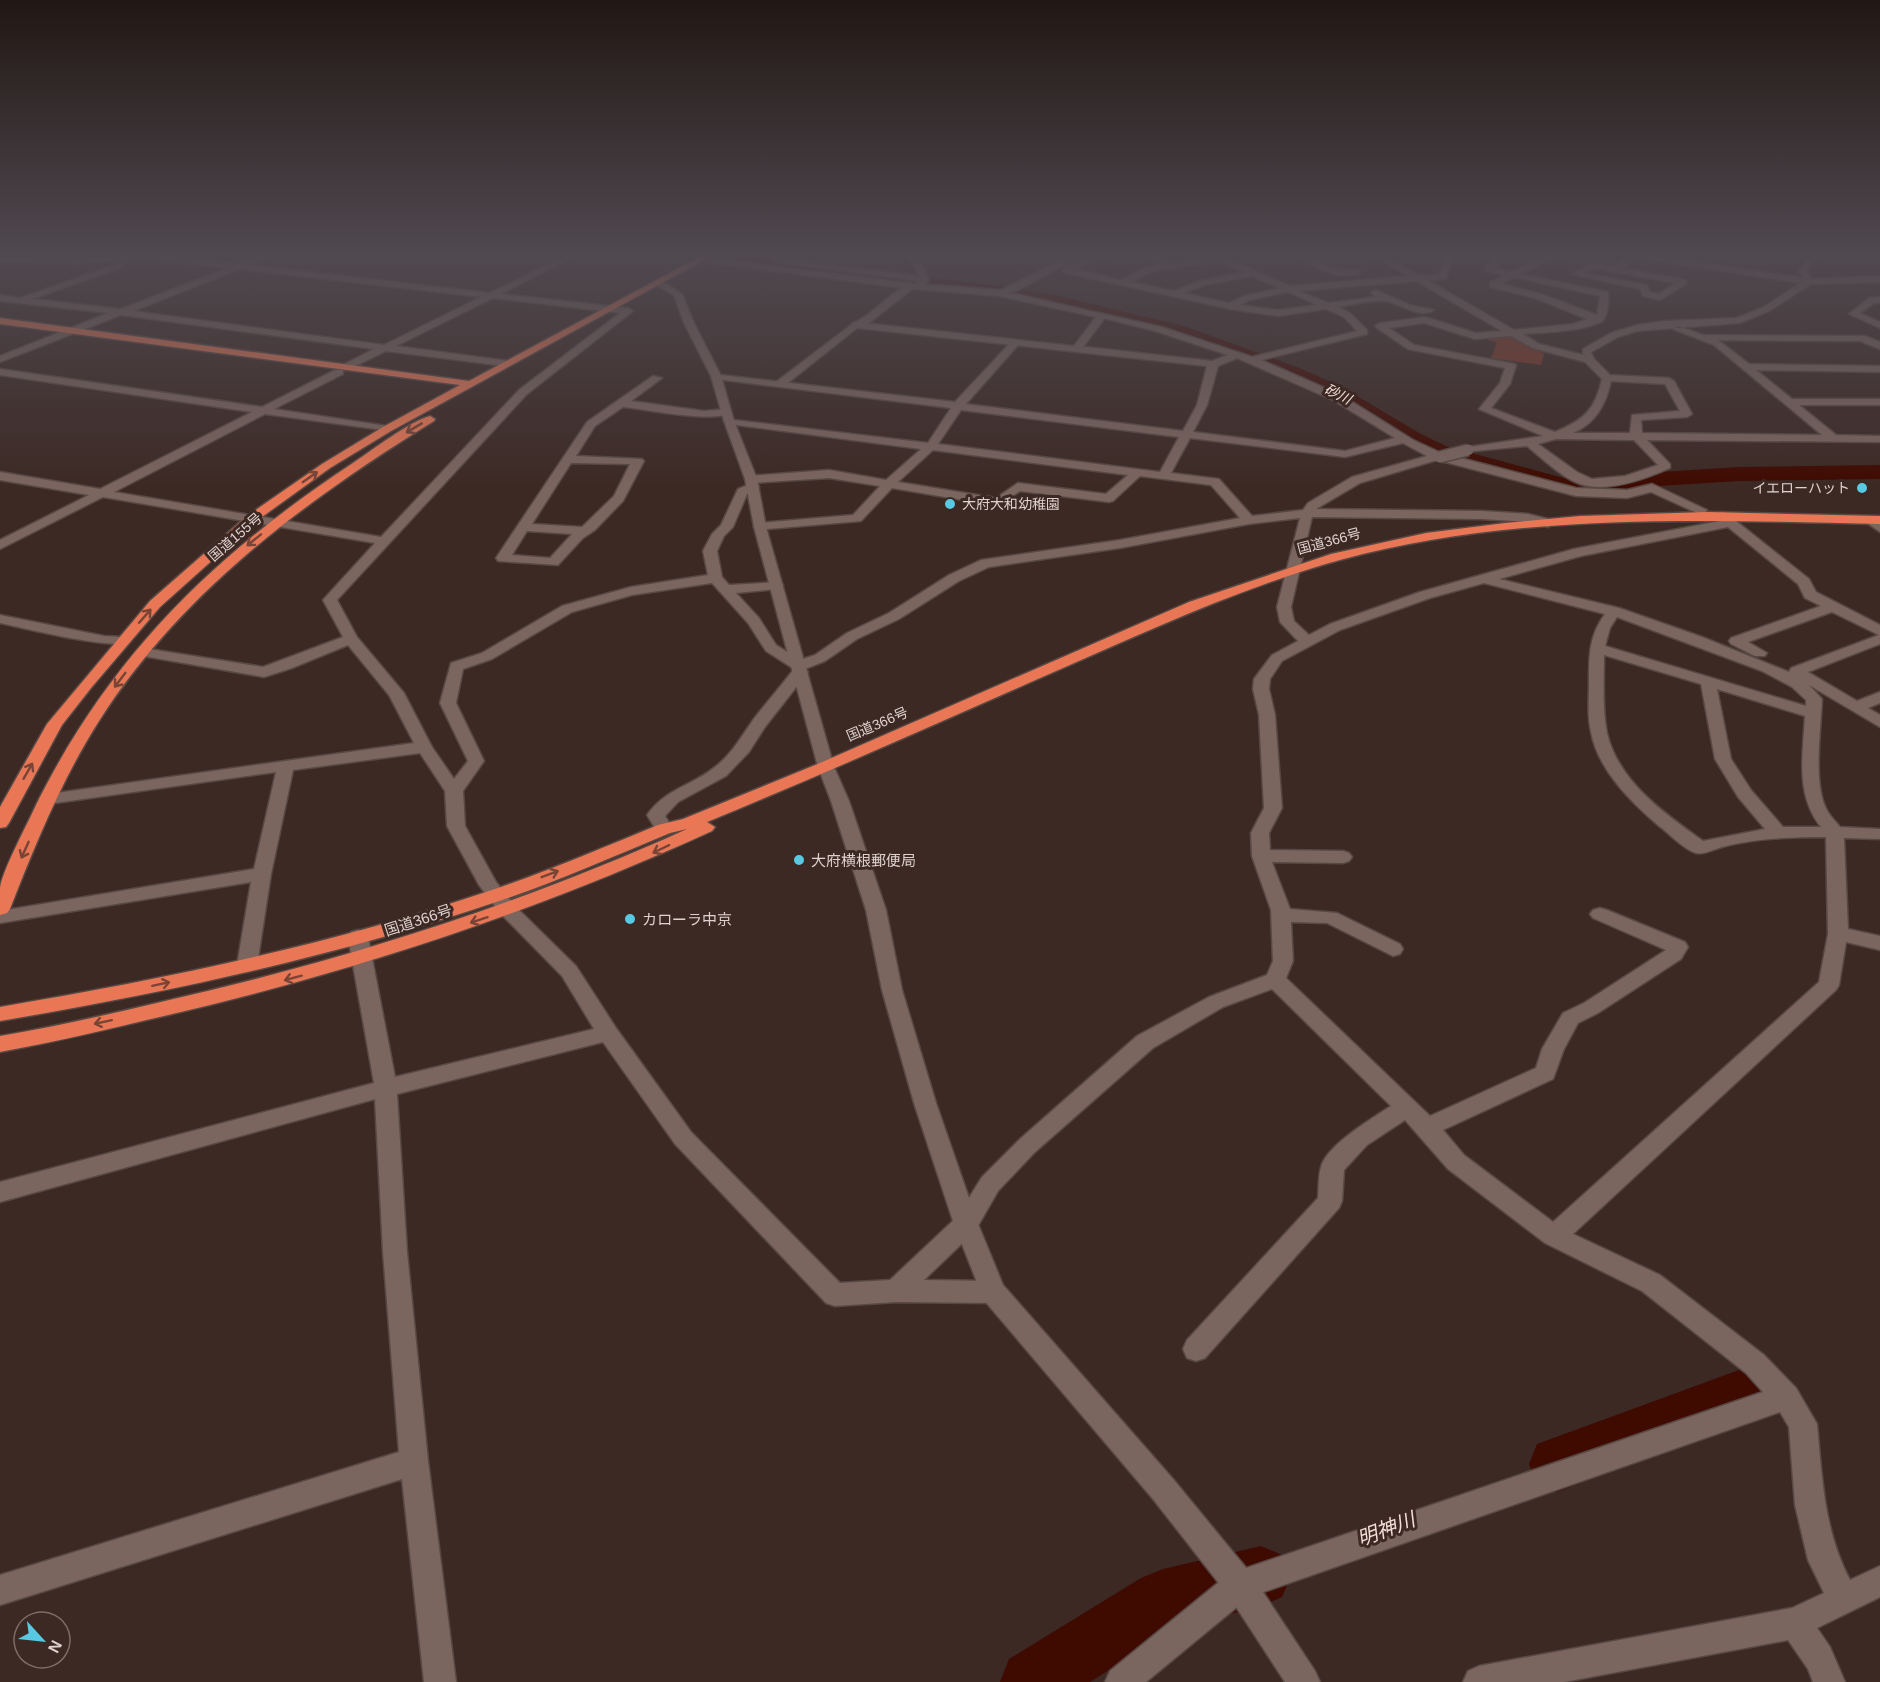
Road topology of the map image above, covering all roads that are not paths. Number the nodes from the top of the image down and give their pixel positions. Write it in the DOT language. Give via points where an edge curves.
graph roads {
  1 [pos="29,332"];
  2 [pos="66,332"];
  3 [pos="92,332"];
  4 [pos="271,332"];
  5 [pos="417,332"];
  6 [pos="565,332"];
  7 [pos="574,332"];
  8 [pos="600,332"];
  9 [pos="694,332"];
  10 [pos="845,332"];
  11 [pos="922,332"];
  12 [pos="1089,332"];
  13 [pos="1169,332"];
  14 [pos="1362,332"];
  15 [pos="1390,332"];
  16 [pos="1464,332"];
  17 [pos="1508,332"];
  18 [pos="1513,332"];
  19 [pos="1622,332"];
  20 [pos="1692,332"];
  21 [pos="59,336"];
  22 [pos="1704,336"];
  23 [pos="1015,343"];
  24 [pos="1880,346"];
  25 [pos="385,348"];
  26 [pos="1077,349"];
  27 [pos="1236,355"];
  28 [pos="0,359"];
  29 [pos="1250,360"];
  30 [pos="1589,360"];
  31 [pos="505,363"];
  32 [pos="1213,364"];
  33 [pos="1749,367"];
  34 [pos="343,369"];
  35 [pos="1880,369"];
  36 [pos="0,372"];
  37 [pos="716,376"];
  38 [pos="1607,378"];
  39 [pos="780,384"];
  40 [pos="670,385"];
  41 [pos="471,386"];
  42 [pos="1791,402"];
  43 [pos="1880,402"];
  44 [pos="620,403"];
  45 [pos="957,406"];
  46 [pos="264,411"];
  47 [pos="728,417"];
  48 [pos="387,429"];
  49 [pos="1186,434"];
  50 [pos="1554,436"];
  51 [pos="1636,436"];
  52 [pos="1834,439"];
  53 [pos="1880,439"];
  54 [pos="1402,440"];
  55 [pos="1531,444"];
  56 [pos="932,445"];
  57 [pos="1439,456"];
  58 [pos="568,459"];
  59 [pos="1138,472"];
  60 [pos="1164,475"];
  61 [pos="0,476"];
  62 [pos="752,483"];
  63 [pos="889,484"];
  64 [pos="100,493"];
  65 [pos="1701,510"];
  66 [pos="1307,513"];
  67 [pos="250,519"];
  68 [pos="1249,520"];
  69 [pos="1726,520"];
  70 [pos="276,523"];
  71 [pos="1548,523"];
  72 [pos="1876,523"];
  73 [pos="523,526"];
  74 [pos="760,527"];
  75 [pos="584,531"];
  76 [pos="384,541"];
  77 [pos="0,545"];
  78 [pos="1292,572"];
  79 [pos="1486,579"];
  80 [pos="720,584"];
  81 [pos="776,585"];
  82 [pos="1833,607"];
  83 [pos="1614,611"];
  84 [pos="0,619"];
  85 [pos="1880,631"];
  86 [pos="351,639"];
  87 [pos="1880,639"];
  88 [pos="122,641"];
  89 [pos="1306,642"];
  90 [pos="1596,648"];
  91 [pos="142,652"];
  92 [pos="800,669"];
  93 [pos="1796,671"];
  94 [pos="1708,681"];
  95 [pos="1880,697"];
  96 [pos="1856,707"];
  97 [pos="1813,713"];
  98 [pos="1880,722"];
  99 [pos="424,747"];
  100 [pos="286,766"];
  101 [pos="826,767"];
  102 [pos="454,791"];
  103 [pos="48,800"];
  104 [pos="4,805"];
  105 [pos="0,822"];
  106 [pos="664,830"];
  107 [pos="1835,832"];
  108 [pos="1779,834"];
  109 [pos="1880,834"];
  110 [pos="1261,856"];
  111 [pos="1343,857"];
  112 [pos="262,874"];
  113 [pos="503,903"];
  114 [pos="0,909"];
  115 [pos="1600,914"];
  116 [pos="1281,915"];
  117 [pos="0,917"];
  118 [pos="1838,934"];
  119 [pos="358,937"];
  120 [pos="1880,943"];
  121 [pos="1393,949"];
  122 [pos="362,958"];
  123 [pos="247,965"];
  124 [pos="1275,980"];
  125 [pos="0,1014"];
  126 [pos="608,1033"];
  127 [pos="0,1044"];
  128 [pos="386,1088"];
  129 [pos="1405,1108"];
  130 [pos="1427,1127"];
  131 [pos="0,1192"];
  132 [pos="966,1224"];
  133 [pos="1554,1236"];
  134 [pos="896,1291"];
  135 [pos="993,1292"];
  136 [pos="1196,1349"];
  137 [pos="1786,1397"];
  138 [pos="414,1461"];
  139 [pos="1880,1581"];
  140 [pos="1240,1585"];
  141 [pos="0,1590"];
  142 [pos="1844,1600"];
  143 [pos="1795,1623"];
  144 [pos="440,1682"];
  145 [pos="1121,1682"];
  146 [pos="1305,1682"];
  147 [pos="1479,1682"];
  148 [pos="1829,1682"];
  1 -- 21 [label="highway"];
  2 -- 21 [label="street"];
  3 -- 34 [label="highway"];
  4 -- 25 [label="street"];
  5 -- 25 [label="street"];
  6 -- 31 [label="highway, 国道155号"];
  7 -- 41 [label="highway, 国道155号"];
  8 -- 76 [label="street" via="522,392"];
  9 -- 37 [label="street"];
  10 -- 39 [label="street"];
  11 -- 23 [label="street"];
  12 -- 26 [label="street"];
  13 -- 27 [label="street"];
  14 -- 29 [label="street"];
  15 -- 50 [label="street" via="1411,347 1511,366 1505,384 1484,409"];
  16 -- 17 [label="street" via="1475,336"];
  18 -- 30 [label="street" via="1536,346"];
  19 -- 30 [label="street" via="1586,351"];
  20 -- 22 [label="street"];
  21 -- 28 [label="street"];
  21 -- 34 [label="highway"];
  22 -- 24 [label="street" via="1862,338"];
  22 -- 33 [label="street"];
  23 -- 26 [label="street"];
  23 -- 45 [label="street"];
  25 -- 31 [label="street"];
  25 -- 34 [label="street"];
  26 -- 32 [label="street"];
  27 -- 29 [label="street"];
  27 -- 32 [label="street"];
  29 -- 54 [label="street" via="1323,390"];
  30 -- 38 [label="street"];
  31 -- 41 [label="highway, 国道155号"];
  32 -- 49 [label="street" via="1202,405"];
  33 -- 35 [label="street"];
  33 -- 42 [label="street"];
  34 -- 41 [label="highway"];
  34 -- 46 [label="street"];
  36 -- 46 [label="street"];
  37 -- 39 [label="street"];
  37 -- 47 [label="street"];
  38 -- 50 [label="street" via="1599,408"];
  38 -- 51 [label="street" via="1669,381 1686,414 1636,417"];
  39 -- 45 [label="street"];
  40 -- 44 [label="street" via="653,380"];
  41 -- 48 [label="highway, 国道155号"];
  41 -- 70 [label="highway, 国道155号, one-way"];
  42 -- 43 [label="street"];
  42 -- 52 [label="street"];
  44 -- 47 [label="street"];
  44 -- 58 [label="street" via="591,424"];
  45 -- 49 [label="street"];
  45 -- 56 [label="street"];
  46 -- 48 [label="street"];
  46 -- 64 [label="street"];
  47 -- 56 [label="street"];
  47 -- 62 [label="street"];
  67 -- 48 [label="highway, 国道155号, one-way"];
  49 -- 54 [label="street" via="1345,454"];
  49 -- 60 [label="street"];
  50 -- 51 [label="street"];
  50 -- 55 [label="street"];
  51 -- 52 [label="street"];
  51 -- 55 [label="street" via="1666,466 1608,482 1584,481"];
  52 -- 53 [label="street"];
  54 -- 57 [label="street"];
  55 -- 57 [label="street, bridge"];
  56 -- 59 [label="street"];
  56 -- 63 [label="street"];
  57 -- 65 [label="street" via="1576,492 1627,494 1652,488"];
  57 -- 66 [label="street" via="1356,480 1312,506"];
  58 -- 73 [label="street"];
  58 -- 75 [label="street" via="638,461 619,498"];
  59 -- 60 [label="street"];
  59 -- 63 [label="street" via="1109,498 1018,487 998,502"];
  60 -- 68 [label="street" via="1215,482"];
  61 -- 64 [label="street"];
  62 -- 63 [label="street" via="829,474"];
  62 -- 74 [label="street"];
  62 -- 80 [label="street" via="742,492 727,527 718,534 710,551"];
  63 -- 74 [label="street" via="857,518"];
  64 -- 67 [label="street"];
  64 -- 77 [label="street"];
  66 -- 68 [label="street"];
  66 -- 71 [label="street" via="1482,515"];
  66 -- 78 [label="street"];
  67 -- 70 [label="street"];
  88 -- 67 [label="highway, 国道155号, one-way" via="155,604"];
  68 -- 92 [label="street" via="986,563"];
  69 -- 71 [label="highway, 国道366号" via="1650,517"];
  69 -- 72 [label="highway, 国道366号"];
  69 -- 79 [label="street" via="1587,550"];
  69 -- 82 [label="street" via="1804,582 1810,595"];
  70 -- 76 [label="street"];
  70 -- 91 [label="highway, 国道155号, one-way" via="187,600"];
  71 -- 78 [label="highway, 国道366号" via="1426,537 1336,557"];
  73 -- 75 [label="street"];
  73 -- 75 [label="street" via="503,558 553,562"];
  74 -- 81 [label="street"];
  76 -- 86 [label="street" via="330,600"];
  78 -- 89 [label="street" via="1284,608 1287,622"];
  78 -- 101 [label="highway, 国道366号" via="1194,605"];
  79 -- 83 [label="street"];
  79 -- 89 [label="street" via="1335,627"];
  80 -- 81 [label="street"];
  80 -- 92 [label="street" via="754,621 771,648"];
  80 -- 102 [label="street" via="631,591 567,609 486,656 456,666 448,703 476,760"];
  81 -- 92 [label="street"];
  82 -- 85 [label="street"];
  82 -- 93 [label="street" via="1736,642"];
  83 -- 90 [label="street" via="1600,629"];
  83 -- 97 [label="street" via="1783,674 1814,699"];
  84 -- 88 [label="street"];
  86 -- 91 [label="street" via="264,672"];
  86 -- 99 [label="street" via="396,693"];
  87 -- 93 [label="street"];
  104 -- 88 [label="highway, 国道155号, one-way" via="55,724"];
  89 -- 110 [label="street" via="1277,658 1262,679 1273,808 1260,833"];
  90 -- 94 [label="street"];
  90 -- 108 [label="street" via="1600,739 1619,775 1653,814 1700,848 1734,838"];
  91 -- 103 [label="highway, 国道155号, one-way" via="92,720"];
  92 -- 101 [label="street"];
  92 -- 106 [label="street" via="743,749 720,772 672,798 656,815"];
  93 -- 96 [label="street"];
  94 -- 97 [label="street"];
  94 -- 108 [label="street" via="1723,759 1744,793"];
  95 -- 96 [label="street"];
  96 -- 98 [label="street"];
  97 -- 107 [label="street" via="1811,772 1815,800 1820,814"];
  99 -- 100 [label="street"];
  99 -- 102 [label="street"];
  100 -- 103 [label="street"];
  100 -- 112 [label="street"];
  101 -- 106 [label="highway, 国道366号"];
  101 -- 113 [label="highway, 国道366号, one-way" via="640,858"];
  101 -- 132 [label="street" via="876,910 892,990"];
  102 -- 113 [label="street" via="456,826 488,885"];
  103 -- 114 [label="highway, 国道155号, one-way"];
  104 -- 105 [label="highway, 国道155号"];
  113 -- 106 [label="highway, 国道366号, one-way"];
  107 -- 108 [label="street"];
  107 -- 109 [label="street"];
  107 -- 118 [label="street"];
  110 -- 111 [label="street"];
  110 -- 116 [label="street"];
  112 -- 117 [label="street"];
  112 -- 123 [label="street"];
  113 -- 119 [label="highway, 国道366号"];
  113 -- 122 [label="highway, 国道366号, one-way"];
  113 -- 126 [label="street" via="569,971"];
  115 -- 130 [label="street" via="1678,947 1674,954 1570,1018 1545,1073"];
  116 -- 121 [label="street" via="1330,916"];
  116 -- 124 [label="street" via="1282,961"];
  118 -- 120 [label="street"];
  118 -- 133 [label="street" via="1829,985"];
  119 -- 122 [label="street"];
  119 -- 123 [label="highway, 国道366号"];
  122 -- 127 [label="highway, 国道366号, one-way" via="246,991"];
  122 -- 128 [label="street"];
  125 -- 123 [label="highway, 国道366号, one-way"];
  124 -- 129 [label="street"];
  124 -- 132 [label="street" via="1216,1002 1145,1042 1027,1146 990,1184"];
  126 -- 128 [label="street"];
  126 -- 134 [label="street" via="683,1138 835,1295"];
  128 -- 131 [label="street"];
  128 -- 138 [label="street" via="395,1252"];
  129 -- 130 [label="street"];
  129 -- 136 [label="street" via="1359,1139 1332,1167 1330,1201"];
  130 -- 133 [label="street" via="1456,1161"];
  132 -- 134 [label="street"];
  132 -- 135 [label="street"];
  133 -- 137 [label="street" via="1651,1283 1755,1364"];
  134 -- 135 [label="street"];
  135 -- 140 [label="street" via="1163,1489"];
  137 -- 140 [label="street"];
  137 -- 142 [label="street" via="1803,1424 1809,1505 1823,1560"];
  138 -- 141 [label="street"];
  138 -- 144 [label="street"];
  139 -- 142 [label="street"];
  140 -- 145 [label="street"];
  140 -- 146 [label="street"];
  142 -- 143 [label="street"];
  143 -- 147 [label="street"];
  143 -- 148 [label="street" via="1819,1658"];
}
